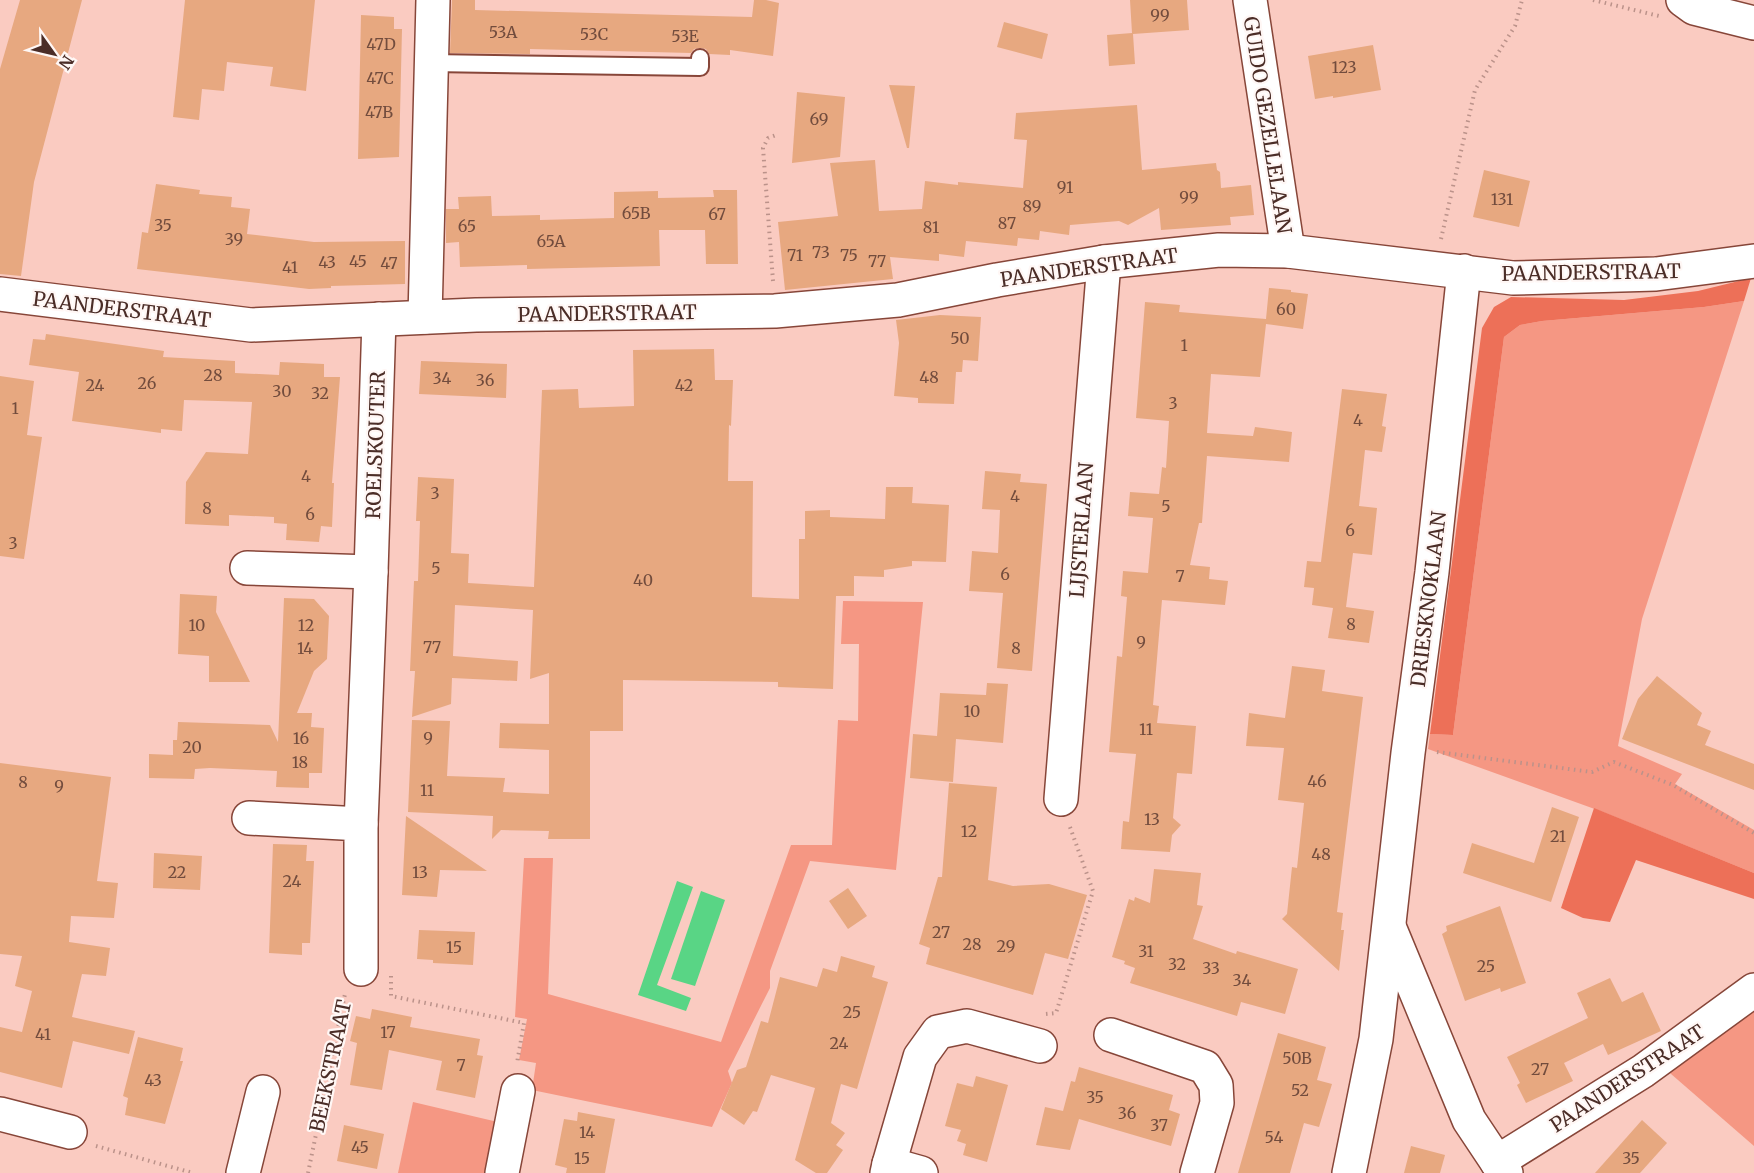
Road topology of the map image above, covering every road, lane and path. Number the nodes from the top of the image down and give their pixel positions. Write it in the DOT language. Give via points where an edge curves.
graph roads {
  1 [pos="433,0"];
  2 [pos="1250,0"];
  3 [pos="1522,0"];
  4 [pos="1593,0"];
  5 [pos="1689,4"];
  6 [pos="1754,23"];
  7 [pos="700,58"];
  8 [pos="431,63"];
  9 [pos="776,135"];
  10 [pos="1288,251"];
  11 [pos="1754,261"];
  12 [pos="1104,262"];
  13 [pos="1429,267"];
  14 [pos="1464,271"];
  15 [pos="0,294"];
  16 [pos="775,311"];
  17 [pos="424,317"];
  18 [pos="379,319"];
  19 [pos="247,568"];
  20 [pos="371,572"];
  21 [pos="1408,753"];
  22 [pos="1061,799"];
  23 [pos="249,818"];
  24 [pos="361,824"];
  25 [pos="1754,833"];
  26 [pos="1389,926"];
  27 [pos="361,969"];
  28 [pos="1754,990"];
  29 [pos="1110,1035"];
  30 [pos="1033,1045"];
  31 [pos="518,1091"];
  32 [pos="263,1092"];
  33 [pos="0,1114"];
  34 [pos="70,1132"];
  35 [pos="888,1168"];
  36 [pos="1501,1168"];
  37 [pos="193,1173"];
  38 [pos="243,1173"];
  39 [pos="308,1173"];
  40 [pos="502,1173"];
  41 [pos="921,1173"];
  42 [pos="1197,1173"];
  43 [pos="1349,1173"];
  1 -- 8 [label="street"];
  2 -- 10 [label="street, GUIDO GEZELLELAAN"];
  3 -- 13 [label="path" via="1515,26 1475,90 1440,243"];
  4 -- 5 [label="path" via="1675,20"];
  5 -- 6 [label="street"];
  7 -- 8 [label="lane" via="700,67"];
  8 -- 17 [label="street"];
  9 -- 16 [label="path" via="768,138 763,148"];
  10 -- 12 [label="street, PAANDERSTRAAT" via="1219,250"];
  10 -- 13 [label="street, PAANDERSTRAAT"];
  11 -- 14 [label="street, PAANDERSTRAAT" via="1656,274 1513,278"];
  12 -- 16 [label="street, PAANDERSTRAAT" via="898,300"];
  12 -- 22 [label="street, LIJSTERLAAN"];
  13 -- 14 [label="street, PAANDERSTRAAT"];
  14 -- 21 [label="street, DRIESKNOKLAAN"];
  15 -- 18 [label="street, PAANDERSTRAAT" via="251,325"];
  16 -- 17 [label="street, PAANDERSTRAAT"];
  17 -- 18 [label="street, PAANDERSTRAAT"];
  18 -- 20 [label="street, ROELSKOUTER"];
  19 -- 20 [label="street"];
  20 -- 24 [label="street, ROELSKOUTER"];
  21 -- 25 [label="path" via="1440,752 1592,772 1614,762 1673,784"];
  21 -- 26 [label="street, DRIESKNOKLAAN"];
  22 -- 30 [label="path" via="1093,891 1056,1012 1035,1012"];
  23 -- 24 [label="street"];
  24 -- 27 [label="street, ROELSKOUTER"];
  26 -- 36 [label="street, DRIESKNOKLAAN" via="1469,1120"];
  26 -- 43 [label="street, DRIESKNOKLAAN" via="1376,1039"];
  27 -- 31 [label="path" via="392,977 391,996 524,1023 517,1058"];
  27 -- 39 [label="path, BEEKSTRAAT" via="350,970"];
  28 -- 36 [label="street, PAANDERSTRAAT"];
  29 -- 42 [label="street" via="1205,1067 1216,1085 1217,1103"];
  30 -- 35 [label="street" via="967,1026 938,1032 920,1057"];
  31 -- 40 [label="street"];
  32 -- 38 [label="street"];
  33 -- 34 [label="street"];
  34 -- 37 [label="path" via="80,1141"];
  35 -- 41 [label="street"];
}
